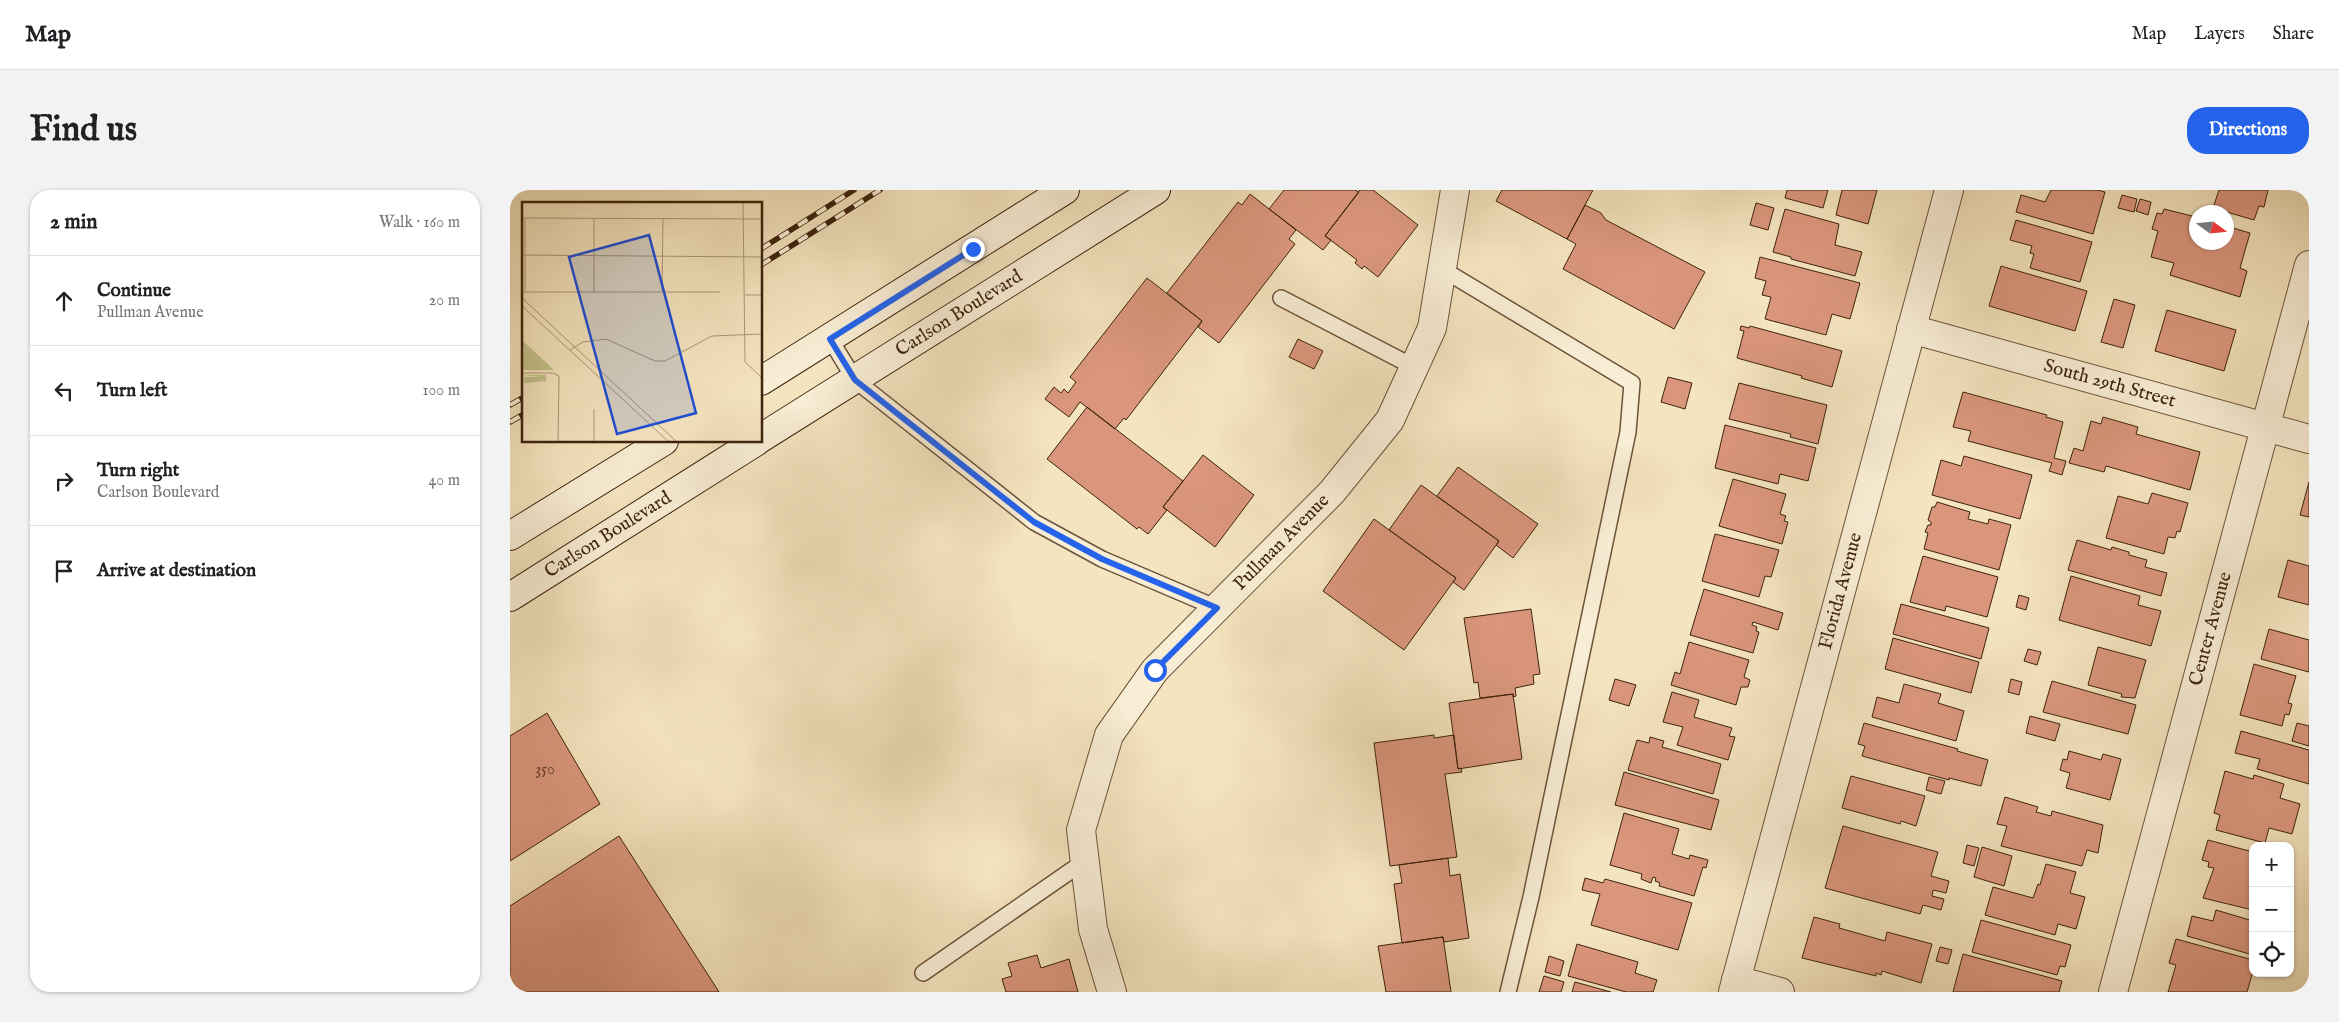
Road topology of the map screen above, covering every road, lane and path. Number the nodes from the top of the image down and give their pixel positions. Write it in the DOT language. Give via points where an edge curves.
graph roads {
  1 [pos="1065,190"];
  2 [pos="1156,190"];
  3 [pos="1456,190"];
  4 [pos="1949,190"];
  5 [pos="2309,265"];
  6 [pos="1442,269"];
  7 [pos="1280,298"];
  8 [pos="1911,329"];
  9 [pos="830,339"];
  10 [pos="1414,367"];
  11 [pos="762,380"];
  12 [pos="855,380"];
  13 [pos="2265,427"];
  14 [pos="762,437"];
  15 [pos="2309,439"];
  16 [pos="662,442"];
  17 [pos="755,442"];
  18 [pos="510,536"];
  19 [pos="510,596"];
  20 [pos="1217,608"];
  21 [pos="1084,860"];
  22 [pos="923,973"];
  23 [pos="1735,986"];
  24 [pos="1112,992"];
  25 [pos="1508,992"];
  26 [pos="1780,992"];
  27 [pos="2112,992"];
  1 -- 9 [label="street"];
  2 -- 12 [label="street, Carlson Boulevard"];
  3 -- 6 [label="street, Pullman Avenue"];
  4 -- 8 [label="street, Florida Avenue"];
  5 -- 13 [label="street, Center Avenue"];
  6 -- 10 [label="street, Pullman Avenue" via="1432,328"];
  6 -- 25 [label="lane" via="1632,383 1628,432 1531,897"];
  7 -- 10 [label="lane"];
  8 -- 13 [label="street, South 29th Street"];
  8 -- 23 [label="street, Florida Avenue"];
  9 -- 11 [label="street"];
  9 -- 12 [label="lane"];
  10 -- 20 [label="street, Pullman Avenue" via="1390,420 1332,492"];
  12 -- 14 [label="street, Carlson Boulevard"];
  12 -- 20 [label="lane" via="1034,522 1102,559"];
  13 -- 15 [label="street, South 29th Street"];
  13 -- 27 [label="street, Center Avenue"];
  16 -- 18 [label="street"];
  17 -- 19 [label="street, Carlson Boulevard"];
  20 -- 21 [label="street, Pullman Avenue" via="1155,670 1109,735 1081,830"];
  21 -- 22 [label="lane"];
  21 -- 24 [label="street, Pullman Avenue" via="1093,929"];
  23 -- 26 [label="street"];
}
